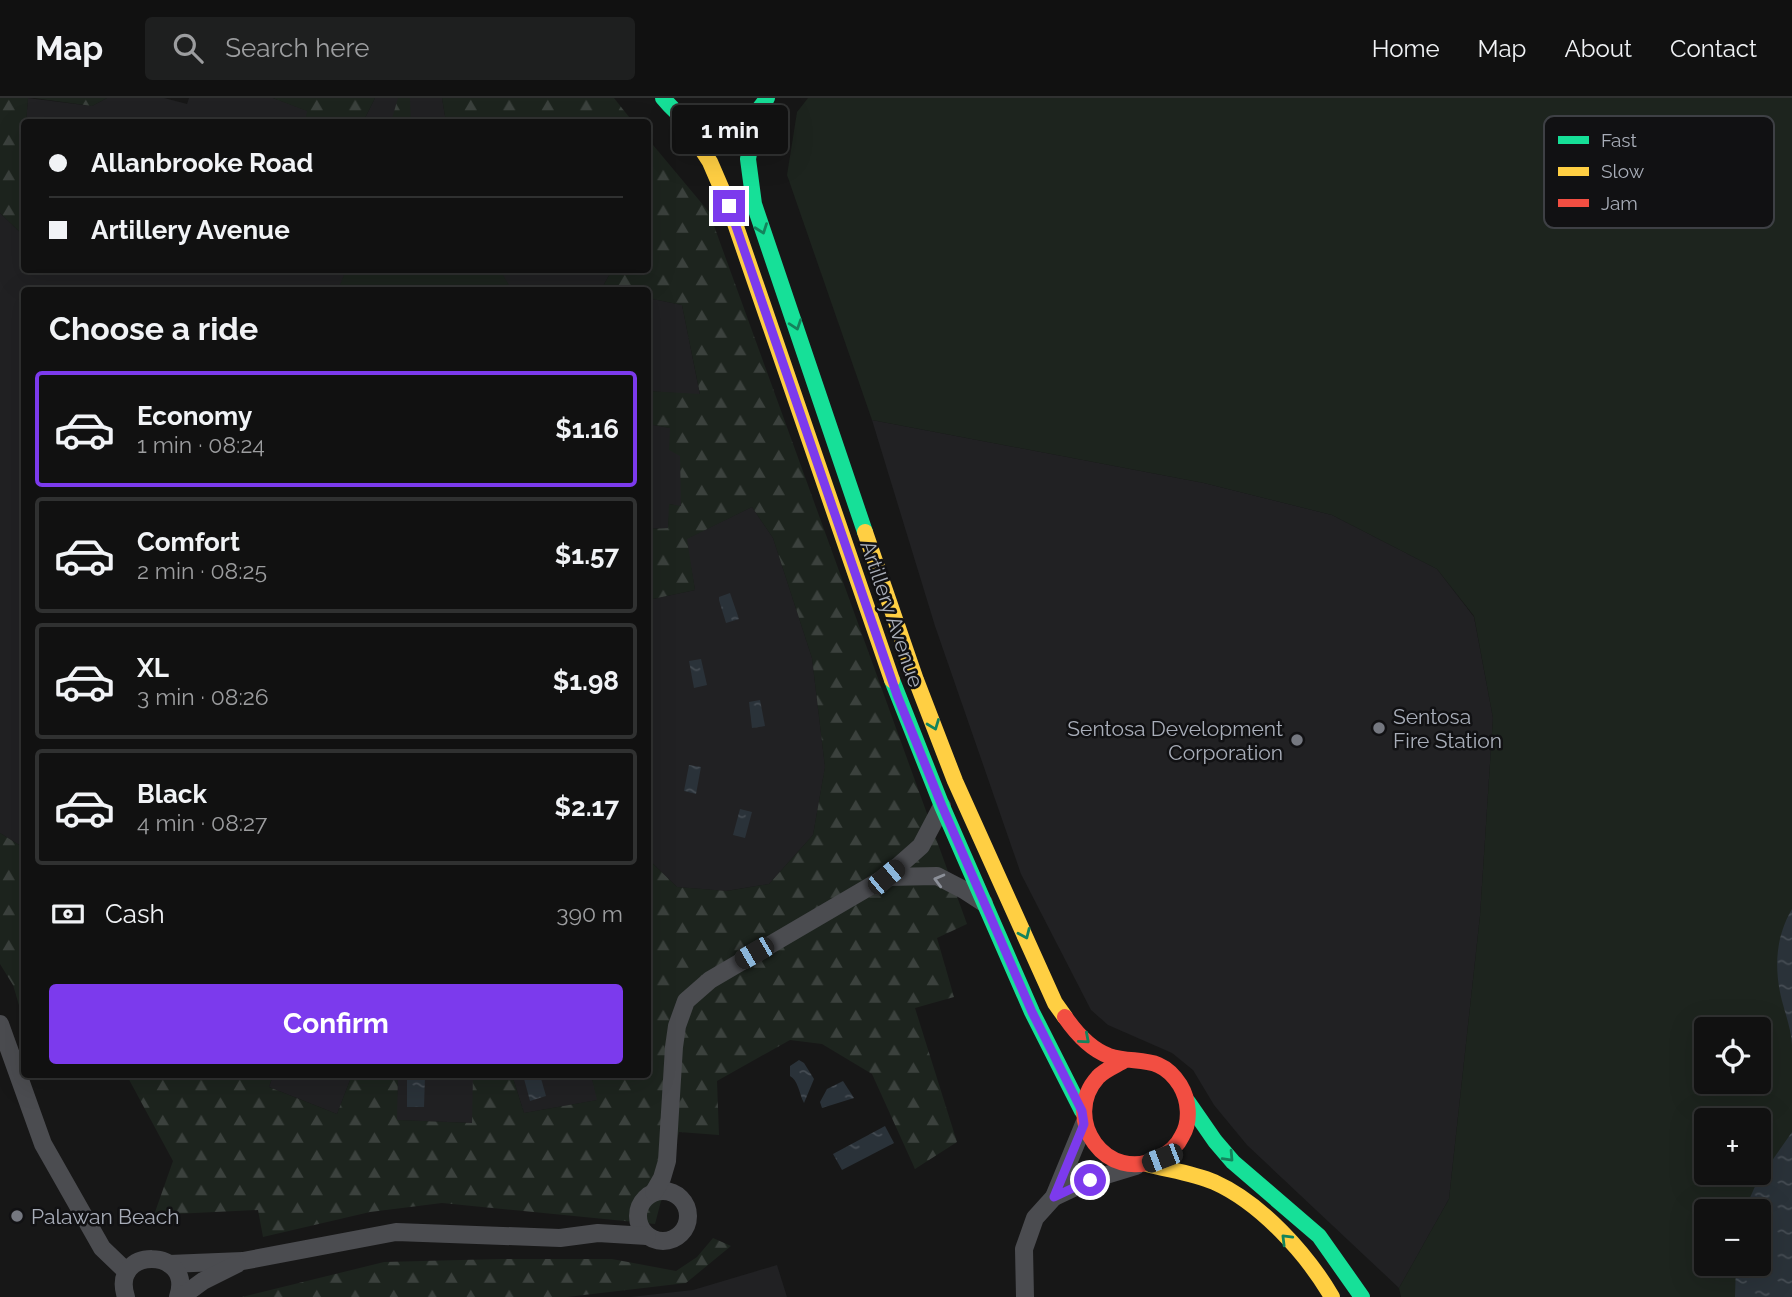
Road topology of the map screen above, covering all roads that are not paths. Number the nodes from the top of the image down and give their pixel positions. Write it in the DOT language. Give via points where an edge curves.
graph roads {
  1 [pos="663,98"];
  2 [pos="767,98"];
  3 [pos="756,115"];
  4 [pos="684,122"];
  5 [pos="942,806"];
  6 [pos="886,877"];
  7 [pos="985,904"];
  8 [pos="0,1024"];
  9 [pos="1125,1060"];
  10 [pos="1188,1102"];
  11 [pos="1083,1117"];
  12 [pos="667,1161"];
  13 [pos="1142,1165"];
  14 [pos="654,1192"];
  15 [pos="678,1195"];
  16 [pos="1054,1197"];
  17 [pos="639,1209"];
  18 [pos="598,1233"];
  19 [pos="647,1236"];
  20 [pos="243,1261"];
  21 [pos="169,1264"];
  22 [pos="127,1272"];
  23 [pos="126,1297"];
  24 [pos="180,1297"];
  25 [pos="1025,1297"];
  26 [pos="1332,1297"];
  27 [pos="1362,1297"];
  1 -- 4 [label="street, Artillery Avenue"];
  2 -- 3 [label="street"];
  3 -- 4 [label="street" via="729,130 698,129"];
  3 -- 9 [label="street, Artillery Avenue, one-way" via="747,165 754,204 916,680 955,780 1055,1003 1087,1042 1105,1055"];
  4 -- 5 [label="street, Artillery Avenue" via="710,162 729,206 897,695"];
  5 -- 6 [label="street" via="921,846"];
  5 -- 7 [label="street, Artillery Avenue"];
  7 -- 6 [label="street, one-way" via="937,876"];
  6 -- 12 [label="street" via="710,980 686,1001 674,1047"];
  7 -- 11 [label="street, Artillery Avenue"];
  8 -- 22 [label="street" via="43,1144 102,1248"];
  9 -- 10 [label="street, Artillery Avenue" via="1139,1059 1164,1068 1183,1088"];
  9 -- 11 [label="street" via="1108,1066 1095,1078 1086,1094"];
  10 -- 13 [label="street" via="1184,1134 1175,1148"];
  10 -- 27 [label="street, Artillery Avenue, one-way" via="1233,1162 1318,1236"];
  11 -- 13 [label="street, Artillery Avenue" via="1097,1149 1122,1163"];
  11 -- 16 [label="street"];
  12 -- 14 [label="street"];
  12 -- 15 [label="street"];
  13 -- 16 [label="street" via="1090,1180"];
  26 -- 13 [label="street, Artillery Avenue, one-way" via="1301,1254 1242,1200 1217,1184"];
  14 -- 15 [label="street"];
  14 -- 17 [label="street"];
  15 -- 19 [label="street" via="687,1208 684,1231 670,1240"];
  16 -- 25 [label="street" via="1035,1218 1024,1249"];
  17 -- 18 [label="street"];
  17 -- 19 [label="street" via="639,1224"];
  18 -- 19 [label="street"];
  18 -- 20 [label="street" via="560,1238 396,1232"];
  20 -- 21 [label="street"];
  20 -- 24 [label="street"];
  21 -- 22 [label="street" via="160,1259 141,1260"];
  21 -- 24 [label="street" via="178,1277"];
  22 -- 23 [label="street"];
}
